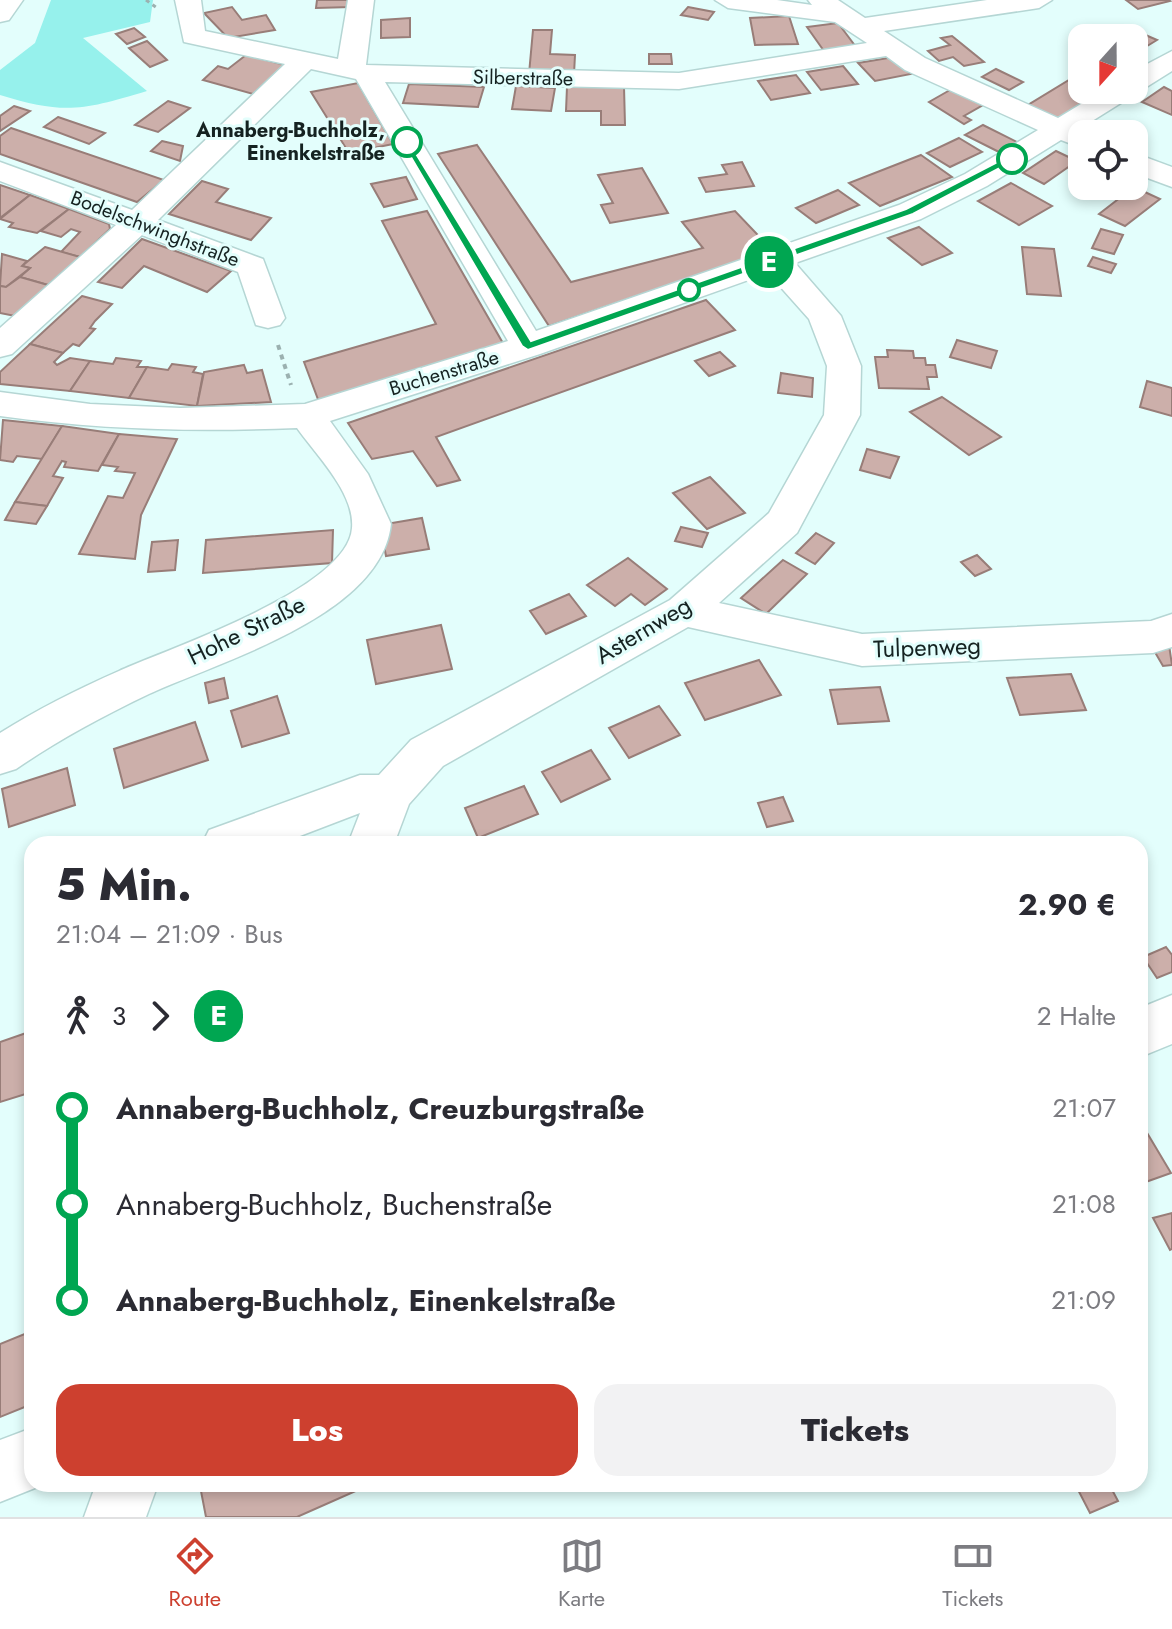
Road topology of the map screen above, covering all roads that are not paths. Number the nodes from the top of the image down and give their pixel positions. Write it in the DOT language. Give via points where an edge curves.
graph roads {
  1 [pos="10,0"];
  2 [pos="188,0"];
  3 [pos="361,0"];
  4 [pos="728,0"];
  5 [pos="1039,0"];
  6 [pos="961,5"];
  7 [pos="842,13"];
  8 [pos="0,14"];
  9 [pos="892,47"];
  10 [pos="1172,59"];
  11 [pos="304,61"];
  12 [pos="358,71"];
  13 [pos="1148,74"];
  14 [pos="1107,104"];
  15 [pos="1089,120"];
  16 [pos="1068,132"];
  17 [pos="1068,136"];
  18 [pos="1148,168"];
  19 [pos="0,171"];
  20 [pos="1172,178"];
  21 [pos="139,221"];
  22 [pos="774,260"];
  23 [pos="268,318"];
  24 [pos="0,346"];
  25 [pos="528,346"];
  26 [pos="0,404"];
  27 [pos="304,416"];
  28 [pos="684,611"];
  29 [pos="1172,630"];
  30 [pos="0,756"];
  31 [pos="390,794"];
  32 [pos="247,836"];
  33 [pos="374,836"];
  34 [pos="1172,1019"];
  35 [pos="1148,1030"];
  36 [pos="24,1462"];
  37 [pos="0,1471"];
  38 [pos="124,1492"];
  39 [pos="115,1517"];
  1 -- 8 [label="street"];
  2 -- 11 [label="street, Silberstraße" via="193,36"];
  3 -- 12 [label="street"];
  4 -- 7 [label="street" via="824,15"];
  5 -- 6 [label="street"];
  6 -- 7 [label="street"];
  7 -- 9 [label="street"];
  9 -- 12 [label="street, Silberstraße" via="679,81"];
  9 -- 16 [label="street" via="915,64"];
  10 -- 13 [label="street"];
  11 -- 12 [label="street, Silberstraße"];
  11 -- 21 [label="street"];
  12 -- 25 [label="street"];
  14 -- 15 [label="street, Buchenstraße"];
  17 -- 22 [label="street, Buchenstraße" via="910,212"];
  18 -- 20 [label="street"];
  19 -- 21 [label="street, Bodelschwinghstraße"];
  21 -- 23 [label="street, Bodelschwinghstraße" via="252,266"];
  21 -- 24 [label="street"];
  22 -- 25 [label="street, Buchenstraße"];
  22 -- 28 [label="street, Asternweg" via="824,316 844,366 842,415 783,523"];
  25 -- 27 [label="street, Buchenstraße"];
  26 -- 27 [label="street, Buchenstraße" via="180,420"];
  27 -- 30 [label="street, Hohe Straße" via="368,504 373,527 366,550 295,612 103,697 36,730"];
  28 -- 29 [label="street, Tulpenweg" via="862,650 1153,637"];
  28 -- 31 [label="street, Asternweg" via="427,753"];
  31 -- 32 [label="street" via="360,794"];
  31 -- 33 [label="street"];
  34 -- 35 [label="street"];
  36 -- 37 [label="street"];
  38 -- 39 [label="street"];
}
